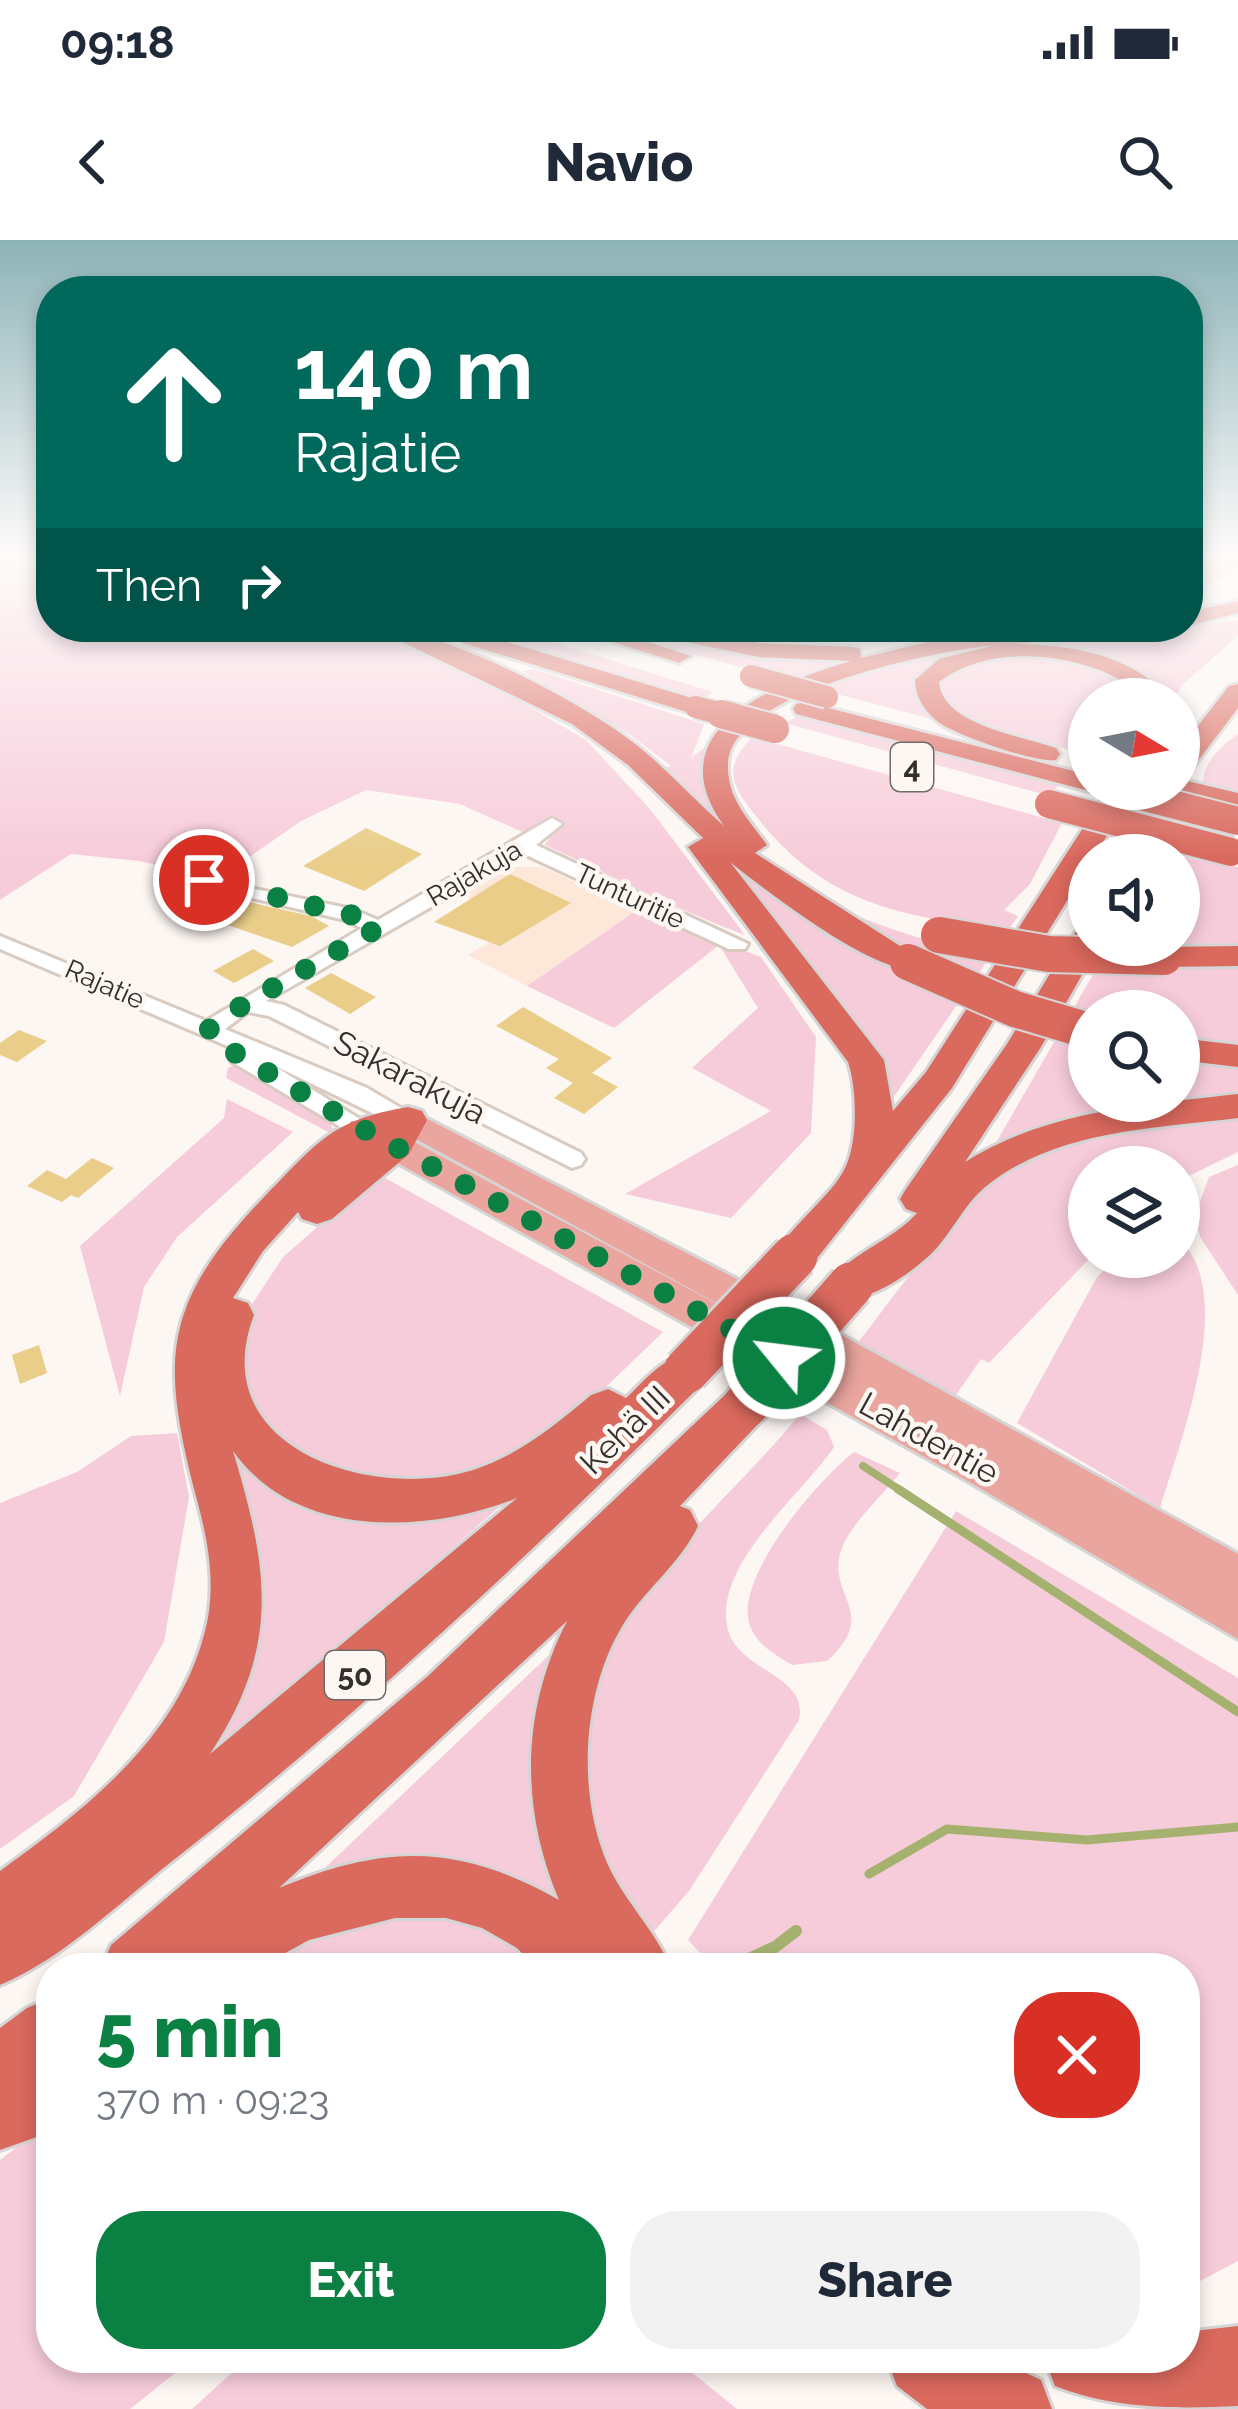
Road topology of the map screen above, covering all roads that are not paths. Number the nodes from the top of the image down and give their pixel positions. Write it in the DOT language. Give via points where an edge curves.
graph roads {
  1 [pos="453,658"];
  2 [pos="540,658"];
  3 [pos="640,658"];
  4 [pos="677,658"];
  5 [pos="881,658"];
  6 [pos="963,658"];
  7 [pos="1070,658"];
  8 [pos="686,675"];
  9 [pos="1133,678"];
  10 [pos="727,687"];
  11 [pos="1238,691"];
  12 [pos="816,703"];
  13 [pos="1238,724"];
  14 [pos="1200,741"];
  15 [pos="821,742"];
  16 [pos="1047,754"];
  17 [pos="1200,755"];
  18 [pos="640,764"];
  19 [pos="1068,765"];
  20 [pos="1068,768"];
  21 [pos="1200,796"];
  22 [pos="1037,801"];
  23 [pos="1238,802"];
  24 [pos="1109,810"];
  25 [pos="1195,810"];
  26 [pos="1238,821"];
  27 [pos="551,824"];
  28 [pos="523,846"];
  29 [pos="1235,853"];
  30 [pos="204,880"];
  31 [pos="378,928"];
  32 [pos="916,938"];
  33 [pos="0,942"];
  34 [pos="737,944"];
  35 [pos="1238,956"];
  36 [pos="1070,966"];
  37 [pos="244,1004"];
  38 [pos="1068,1024"];
  39 [pos="208,1030"];
  40 [pos="1200,1051"];
  41 [pos="1238,1056"];
  42 [pos="1238,1106"];
  43 [pos="389,1131"];
  44 [pos="572,1159"];
  45 [pos="866,1173"];
  46 [pos="851,1286"];
  47 [pos="686,1371"];
  48 [pos="745,1406"];
  49 [pos="1238,1578"];
  50 [pos="1238,1617"];
  51 [pos="0,1910"];
  52 [pos="0,1952"];
  53 [pos="152,1953"];
  54 [pos="226,1953"];
  55 [pos="567,1953"];
  56 [pos="627,1953"];
  57 [pos="36,2043"];
  58 [pos="0,2071"];
  59 [pos="36,2101"];
  60 [pos="0,2115"];
  61 [pos="1238,2366"];
  62 [pos="1200,2370"];
  63 [pos="945,2373"];
  64 [pos="1012,2409"];
  1 -- 18 [label="highway" via="540,696"];
  2 -- 15 [label="highway, bridge"];
  3 -- 8 [label="highway"];
  4 -- 12 [label="highway, bridge"];
  5 -- 32 [label="highway" via="772,696 729,731 713,768 725,812 768,861"];
  6 -- 16 [label="highway" via="928,680 928,697 949,719"];
  7 -- 9 [label="highway"];
  10 -- 12 [label="highway, 4"];
  11 -- 14 [label="highway"];
  12 -- 16 [label="highway"];
  12 -- 20 [label="highway, 4"];
  13 -- 17 [label="highway"];
  16 -- 19 [label="highway"];
  18 -- 32 [label="highway" via="798,899"];
  18 -- 45 [label="highway" via="866,1060 877,1103"];
  21 -- 23 [label="highway"];
  22 -- 29 [label="highway, bridge"];
  24 -- 45 [label="highway, Kehä III / 50" via="940,1080"];
  25 -- 26 [label="highway, bridge"];
  27 -- 28 [label="street, Rajakuja"];
  28 -- 31 [label="street, Rajakuja"];
  28 -- 34 [label="street, Tunturitie"];
  30 -- 31 [label="street"];
  31 -- 37 [label="street, Rajakuja"];
  32 -- 35 [label="highway, bridge" via="1049,954"];
  32 -- 38 [label="highway, bridge" via="1016,1009"];
  33 -- 39 [label="street, Rajatie"];
  36 -- 46 [label="highway, Kehä III / 50" via="968,1132"];
  37 -- 39 [label="street, Rajakuja"];
  37 -- 44 [label="street, Sakarakuja" via="275,1010"];
  39 -- 43 [label="street, Rajatie" via="225,1047"];
  39 -- 43 [label="street, Rajatie" via="356,1090"];
  40 -- 41 [label="highway"];
  42 -- 46 [label="highway" via="1092,1124 1018,1148 967,1180 915,1244"];
  43 -- 47 [label="highway" via="281,1241 247,1283 225,1332 231,1408 252,1444 284,1471 371,1500 456,1497 521,1474 612,1405"];
  43 -- 49 [label="main road, Lahdentie" via="777,1318"];
  43 -- 50 [label="main road, Lahdentie"];
  43 -- 51 [label="highway" via="249,1236 197,1330 194,1397 237,1564 239,1595 221,1674 171,1763 132,1809"];
  45 -- 47 [label="highway, Kehä III / 50, bridge"];
  46 -- 48 [label="highway, Kehä III / 50, bridge"];
  47 -- 52 [label="highway, Kehä III / 50" via="370,1662"];
  48 -- 53 [label="highway, Kehä III / 50" via="524,1630"];
  48 -- 56 [label="highway" via="706,1489 596,1618 562,1712 564,1818 579,1873"];
  54 -- 55 [label="highway" via="309,1905 408,1883 476,1893 546,1931"];
  57 -- 58 [label="highway"];
  59 -- 60 [label="highway"];
  61 -- 62 [label="highway"];
  63 -- 64 [label="highway"];
}
